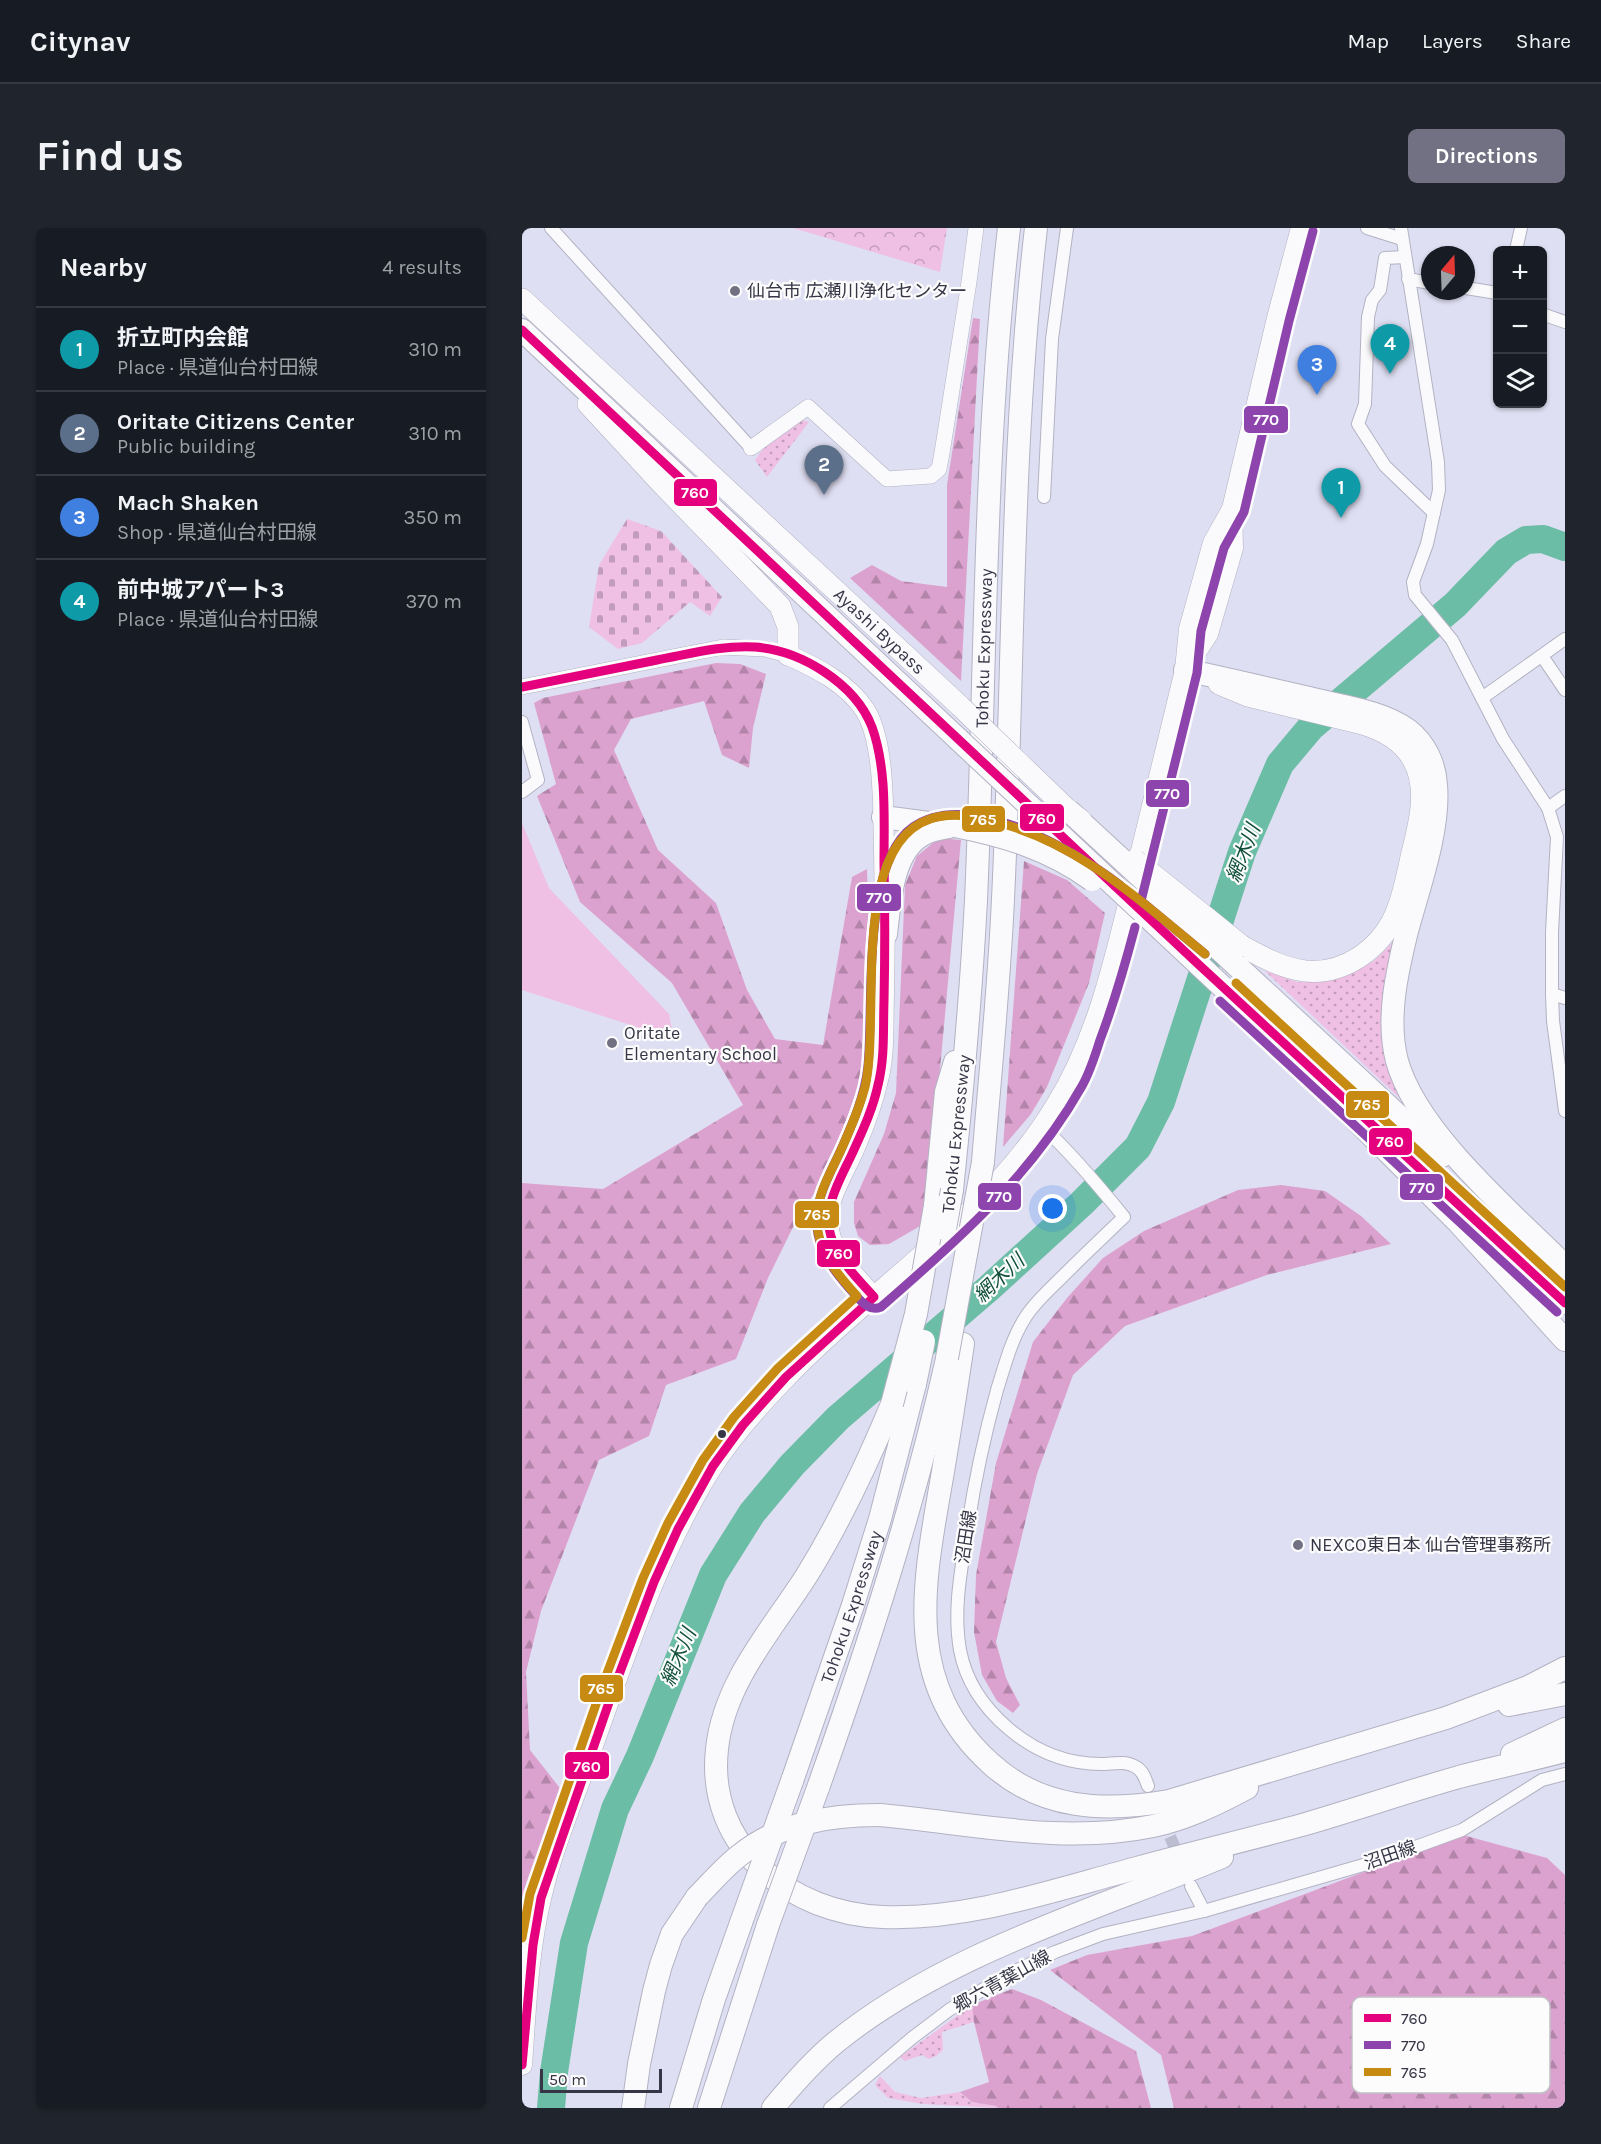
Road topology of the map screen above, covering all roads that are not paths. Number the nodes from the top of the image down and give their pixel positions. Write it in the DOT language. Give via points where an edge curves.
graph roads {
  1 [pos="551,228"];
  2 [pos="976,228"];
  3 [pos="1010,228"];
  4 [pos="1036,228"];
  5 [pos="1067,228"];
  6 [pos="1301,228"];
  7 [pos="1367,228"];
  8 [pos="1521,228"];
  9 [pos="1401,233"];
  10 [pos="1517,246"];
  11 [pos="1405,257"];
  12 [pos="1408,279"];
  13 [pos="1421,281"];
  14 [pos="1475,289"];
  15 [pos="522,290"];
  16 [pos="1493,292"];
  17 [pos="522,299"];
  18 [pos="1547,315"];
  19 [pos="1565,322"];
  20 [pos="522,330"];
  21 [pos="522,341"];
  22 [pos="633,403"];
  23 [pos="751,448"];
  24 [pos="1044,498"];
  25 [pos="1434,513"];
  26 [pos="1565,639"];
  27 [pos="788,655"];
  28 [pos="1542,656"];
  29 [pos="1185,670"];
  30 [pos="522,687"];
  31 [pos="1565,690"];
  32 [pos="1482,698"];
  33 [pos="1360,717"];
  34 [pos="522,722"];
  35 [pos="522,792"];
  36 [pos="1565,796"];
  37 [pos="1548,808"];
  38 [pos="1068,810"];
  39 [pos="883,817"];
  40 [pos="955,826"];
  41 [pos="886,934"];
  42 [pos="1239,956"];
  43 [pos="1197,963"];
  44 [pos="1228,992"];
  45 [pos="1552,994"];
  46 [pos="1565,998"];
  47 [pos="968,1017"];
  48 [pos="1563,1086"];
  49 [pos="1565,1111"];
  50 [pos="1043,1127"];
  51 [pos="1565,1269"];
  52 [pos="874,1297"];
  53 [pos="1565,1303"];
  54 [pos="1565,1340"];
  55 [pos="955,1351"];
  56 [pos="1565,1668"];
  57 [pos="1565,1694"];
  58 [pos="1446,1718"];
  59 [pos="1565,1729"];
  60 [pos="1565,1751"];
  61 [pos="1285,1768"];
  62 [pos="1565,1774"];
  63 [pos="1461,1777"];
  64 [pos="1148,1785"];
  65 [pos="1301,1825"];
  66 [pos="1191,1886"];
  67 [pos="1204,1911"];
  68 [pos="522,2065"];
  69 [pos="633,2108"];
  70 [pos="681,2108"];
  71 [pos="709,2108"];
  72 [pos="773,2108"];
  73 [pos="830,2108"];
  1 -- 23 [label="street"];
  2 -- 23 [label="street" via="936,472 931,476 887,479 808,407"];
  3 -- 47 [label="highway, Tohoku Expressway" via="993,417 976,901"];
  4 -- 55 [label="highway, Tohoku Expressway, bridge" via="1020,427 1003,910 995,1021 973,1275"];
  5 -- 24 [label="street" via="1052,339"];
  6 -- 29 [label="main road" via="1232,509 1233,548 1208,634"];
  7 -- 9 [label="street"];
  8 -- 10 [label="street"];
  9 -- 11 [label="street"];
  11 -- 12 [label="street"];
  11 -- 25 [label="street" via="1385,258 1380,290 1372,300 1365,404 1358,424 1385,466"];
  12 -- 13 [label="street"];
  12 -- 25 [label="street" via="1438,462 1439,490"];
  14 -- 16 [label="street"];
  15 -- 22 [label="highway"];
  17 -- 22 [label="highway, Ayashi Bypass"];
  18 -- 19 [label="street"];
  20 -- 43 [label="highway, Ayashi Bypass, bridge"];
  21 -- 27 [label="highway" via="583,399 780,606 788,627"];
  22 -- 38 [label="highway, Ayashi Bypass, bridge"];
  25 -- 32 [label="street" via="1413,582 1415,595 1452,640"];
  26 -- 28 [label="street"];
  27 -- 30 [label="street" via="742,646 723,647"];
  27 -- 39 [label="main road" via="832,678 865,711 879,755"];
  28 -- 31 [label="street"];
  28 -- 32 [label="street"];
  29 -- 33 [label="highway" via="1248,683 1279,697"];
  29 -- 50 [label="main road" via="1103,998 1072,1079"];
  32 -- 37 [label="street" via="1503,739"];
  33 -- 42 [label="highway" via="1405,748 1419,775 1421,813 1395,915 1375,946 1361,957 1326,970 1306,971"];
  33 -- 51 [label="highway" via="1395,723 1409,731 1431,762 1436,783 1436,815 1395,991 1393,1035 1402,1078 1447,1144"];
  34 -- 35 [label="street" via="538,780"];
  36 -- 37 [label="street"];
  37 -- 45 [label="street" via="1557,837"];
  38 -- 42 [label="highway, Ayashi Bypass, bridge"];
  39 -- 40 [label="highway"];
  39 -- 41 [label="main road"];
  40 -- 41 [label="highway" via="922,835 904,853 895,879"];
  40 -- 43 [label="highway, bridge" via="1012,839 1062,860"];
  41 -- 52 [label="main road" via="879,1077 871,1108 837,1184 828,1218 833,1244"];
  42 -- 51 [label="highway, Ayashi Bypass"];
  43 -- 44 [label="highway, Ayashi Bypass, bridge"];
  44 -- 53 [label="highway"];
  44 -- 54 [label="highway" via="1458,1222"];
  45 -- 46 [label="street"];
  45 -- 48 [label="street"];
  47 -- 65 [label="highway, bridge" via="946,1092 935,1206 908,1352 892,1404 848,1506 773,1622 733,1693 717,1750 721,1805 750,1859 772,1879 807,1900 844,1913 879,1917 952,1914 1006,1903"];
  47 -- 70 [label="highway, Tohoku Expressway, bridge" via="952,1190 930,1316 880,1519 714,1999"];
  48 -- 49 [label="street"];
  50 -- 52 [label="main road" via="967,1215"];
  50 -- 64 [label="street, 沼田線" via="1124,1217 1050,1289 1014,1337 974,1485 957,1596 960,1650 978,1696 1010,1731 1056,1757 1135,1766"];
  52 -- 68 [label="main road" via="786,1377 743,1425 713,1466 678,1529 614,1688 541,1898"];
  55 -- 61 [label="highway" via="924,1595 931,1668 956,1726 1002,1774 1032,1791 1066,1803 1099,1807 1169,1801"];
  55 -- 71 [label="highway, Tohoku Expressway, bridge" via="906,1523 849,1699 768,1925"];
  56 -- 58 [label="highway" via="1528,1687"];
  57 -- 58 [label="highway"];
  58 -- 61 [label="highway"];
  59 -- 63 [label="highway"];
  60 -- 63 [label="highway"];
  61 -- 69 [label="highway, bridge" via="1219,1803 1154,1826 1079,1834 1036,1833 848,1815 790,1827 761,1841 740,1855 697,1897 672,1934 654,1991"];
  62 -- 67 [label="street, 沼田線" via="1542,1780 1451,1834 1377,1861"];
  63 -- 65 [label="highway"];
  65 -- 72 [label="highway" via="1024,1936 921,1986 835,2043"];
  66 -- 67 [label="street"];
  67 -- 73 [label="street, 郷六青葉山線" via="1102,1934 1007,1975 949,2010"];
}
